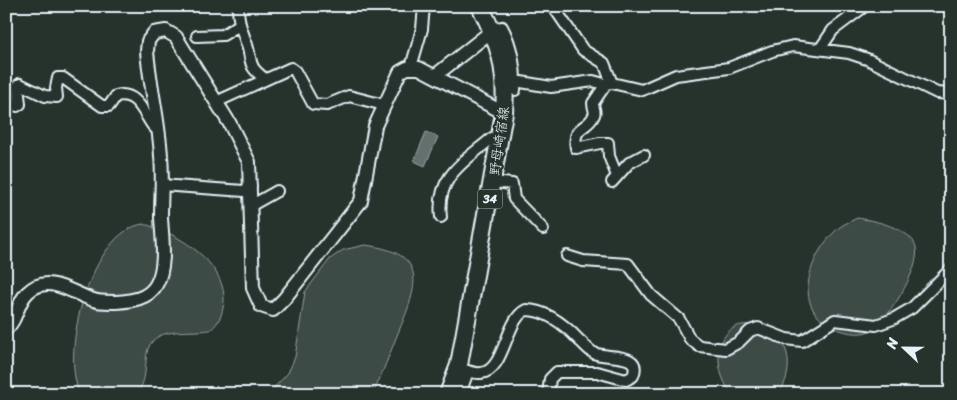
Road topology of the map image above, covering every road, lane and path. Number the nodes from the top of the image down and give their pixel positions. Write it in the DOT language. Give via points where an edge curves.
graph roads {
  1 [pos="238,6"];
  2 [pos="424,6"];
  3 [pos="480,6"];
  4 [pos="553,6"];
  5 [pos="866,6"];
  6 [pos="239,25"];
  7 [pos="492,30"];
  8 [pos="197,36"];
  9 [pos="820,49"];
  10 [pos="411,67"];
  11 [pos="436,75"];
  12 [pos="265,79"];
  13 [pos="609,83"];
  14 [pos="951,94"];
  15 [pos="6,102"];
  16 [pos="216,102"];
  17 [pos="384,105"];
  18 [pos="504,113"];
  19 [pos="157,128"];
  20 [pos="500,138"];
  21 [pos="644,155"];
  22 [pos="493,182"];
  23 [pos="161,185"];
  24 [pos="251,186"];
  25 [pos="277,191"];
  26 [pos="252,205"];
  27 [pos="441,217"];
  28 [pos="543,230"];
  29 [pos="567,256"];
  30 [pos="951,268"];
  31 [pos="6,329"];
  32 [pos="463,370"];
  33 [pos="448,394"];
  34 [pos="460,394"];
  35 [pos="548,394"];
  1 -- 6 [label="street"];
  2 -- 10 [label="street" via="422,29"];
  3 -- 7 [label="main road, 野母崎宿線 / 34"];
  4 -- 13 [label="street" via="583,50 604,63"];
  5 -- 9 [label="street" via="833,30"];
  6 -- 8 [label="street" via="223,35"];
  6 -- 12 [label="street" via="252,67"];
  7 -- 11 [label="street"];
  7 -- 13 [label="street" via="502,27 507,35 515,86 551,87 593,81"];
  7 -- 18 [label="main road, 野母崎宿線 / 34" via="503,62 506,86"];
  9 -- 13 [label="street" via="793,46 729,68 676,75 642,90"];
  9 -- 14 [label="street" via="867,59 930,90"];
  10 -- 11 [label="street"];
  10 -- 17 [label="street" via="400,72"];
  11 -- 18 [label="street"];
  12 -- 16 [label="street"];
  12 -- 17 [label="street" via="291,68 313,104 327,105 349,96"];
  13 -- 21 [label="street" via="593,103 594,116 577,132 576,148 608,143 615,179 629,163"];
  15 -- 19 [label="street" via="20,104 20,84 45,96 57,97 58,78 63,78 102,106 109,106 116,96 125,95 143,107 151,126"];
  16 -- 19 [label="street" via="176,37 166,31 154,33 147,45"];
  16 -- 24 [label="street" via="248,162"];
  17 -- 26 [label="street" via="371,142 361,201 273,310 261,306 253,288"];
  18 -- 20 [label="main road, 野母崎宿線 / 34"];
  19 -- 23 [label="street"];
  20 -- 22 [label="main road, 野母崎宿線 / 34"];
  20 -- 27 [label="street" via="492,138 452,173 441,193"];
  22 -- 28 [label="street" via="512,184 514,199"];
  22 -- 32 [label="main road, 野母崎宿線 / 34"];
  23 -- 24 [label="street" via="244,191"];
  23 -- 31 [label="street" via="162,264 156,286 146,295 130,301 97,301 59,285 47,285 28,292"];
  24 -- 26 [label="street"];
  25 -- 26 [label="street"];
  29 -- 30 [label="street" via="583,261 628,264 651,295 679,319 690,339 704,348 726,349 758,328 786,339 802,341 835,320 876,325 886,323 912,308"];
  32 -- 33 [label="main road, 野母崎宿線 / 34"];
  32 -- 34 [label="street"];
  32 -- 35 [label="street" via="484,373 494,366 516,318 526,310 557,320 594,353 624,357 634,366 633,376 627,380 597,372 557,372 550,379"];
}
